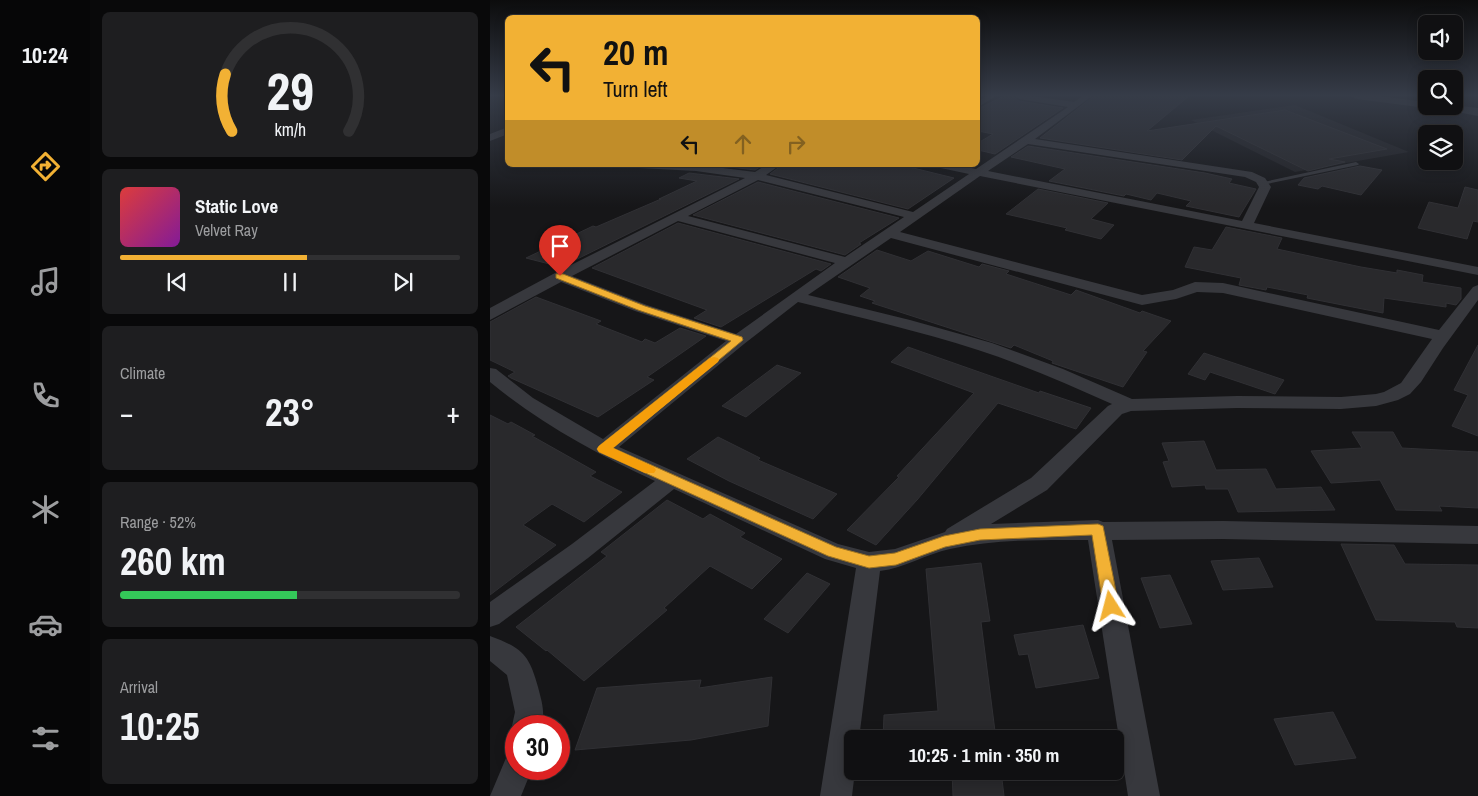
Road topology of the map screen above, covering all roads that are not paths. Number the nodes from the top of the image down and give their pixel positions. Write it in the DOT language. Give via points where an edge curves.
graph roads {
  1 [pos="1035,133"];
  2 [pos="1024,140"];
  3 [pos="1356,164"];
  4 [pos="677,167"];
  5 [pos="771,167"];
  6 [pos="950,167"];
  7 [pos="978,173"];
  8 [pos="757,176"];
  9 [pos="1262,183"];
  10 [pos="915,216"];
  11 [pos="676,217"];
  12 [pos="1246,225"];
  13 [pos="889,233"];
  14 [pos="848,262"];
  15 [pos="1478,271"];
  16 [pos="560,276"];
  17 [pos="1478,290"];
  18 [pos="795,297"];
  19 [pos="490,315"];
  20 [pos="1443,336"];
  21 [pos="738,340"];
  22 [pos="490,373"];
  23 [pos="1129,405"];
  24 [pos="604,449"];
  25 [pos="671,480"];
  26 [pos="1098,529"];
  27 [pos="1478,535"];
  28 [pos="944,541"];
  29 [pos="869,562"];
  30 [pos="490,616"];
  31 [pos="490,648"];
  32 [pos="529,715"];
  33 [pos="512,780"];
  34 [pos="505,796"];
  35 [pos="836,796"];
  36 [pos="1144,796"];
  1 -- 2 [label="street"];
  2 -- 7 [label="street"];
  2 -- 9 [label="street" via="1248,174"];
  3 -- 9 [label="lane"];
  4 -- 8 [label="street"];
  5 -- 8 [label="street"];
  6 -- 7 [label="street"];
  7 -- 10 [label="street"];
  7 -- 12 [label="street"];
  8 -- 10 [label="street"];
  8 -- 11 [label="street"];
  9 -- 12 [label="street" via="1265,186"];
  10 -- 13 [label="street"];
  11 -- 14 [label="street"];
  11 -- 16 [label="street"];
  12 -- 15 [label="street"];
  13 -- 14 [label="street"];
  13 -- 20 [label="street" via="1142,300 1195,288 1223,288"];
  14 -- 18 [label="street"];
  16 -- 19 [label="street"];
  16 -- 21 [label="street"];
  17 -- 20 [label="street"];
  18 -- 21 [label="street"];
  18 -- 23 [label="street" via="1011,355"];
  20 -- 23 [label="street" via="1406,389 1386,398 1364,402"];
  21 -- 24 [label="street"];
  22 -- 24 [label="street" via="526,402"];
  23 -- 28 [label="street" via="1115,410 1039,484"];
  24 -- 25 [label="street"];
  25 -- 29 [label="street" via="833,552"];
  25 -- 30 [label="street"];
  26 -- 27 [label="street"];
  26 -- 28 [label="street" via="980,534"];
  26 -- 36 [label="street"];
  28 -- 29 [label="street" via="896,559"];
  29 -- 35 [label="street"];
  31 -- 32 [label="street" via="502,653 519,668"];
  33 -- 34 [label="street"];
}
